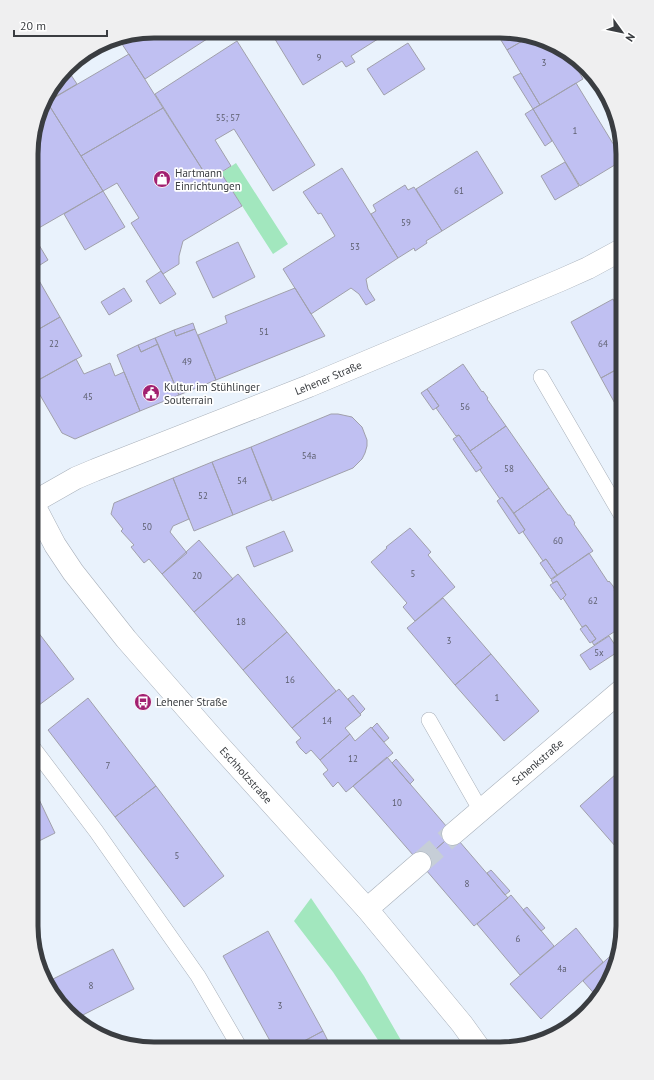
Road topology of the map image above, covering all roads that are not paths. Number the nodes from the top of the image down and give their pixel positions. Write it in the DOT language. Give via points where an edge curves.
graph roads {
  1 [pos="616,253"];
  2 [pos="541,377"];
  3 [pos="38,499"];
  4 [pos="616,506"];
  5 [pos="38,513"];
  6 [pos="616,695"];
  7 [pos="429,720"];
  8 [pos="38,754"];
  9 [pos="481,811"];
  10 [pos="453,834"];
  11 [pos="420,863"];
  12 [pos="367,909"];
  13 [pos="236,1042"];
  14 [pos="473,1042"];
  1 -- 3 [label="street, Lehener Straße" via="561,280 309,386 94,470"];
  2 -- 4 [label="lane"];
  5 -- 12 [label="street, Eschholzstraße" via="73,572 126,639"];
  6 -- 9 [label="street, Schenkstraße"];
  7 -- 9 [label="lane"];
  8 -- 13 [label="lane" via="96,831 198,976"];
  9 -- 10 [label="street, Schenkstraße"];
  11 -- 12 [label="street"];
  12 -- 14 [label="street, Eschholzstraße" via="462,1024"];
}
